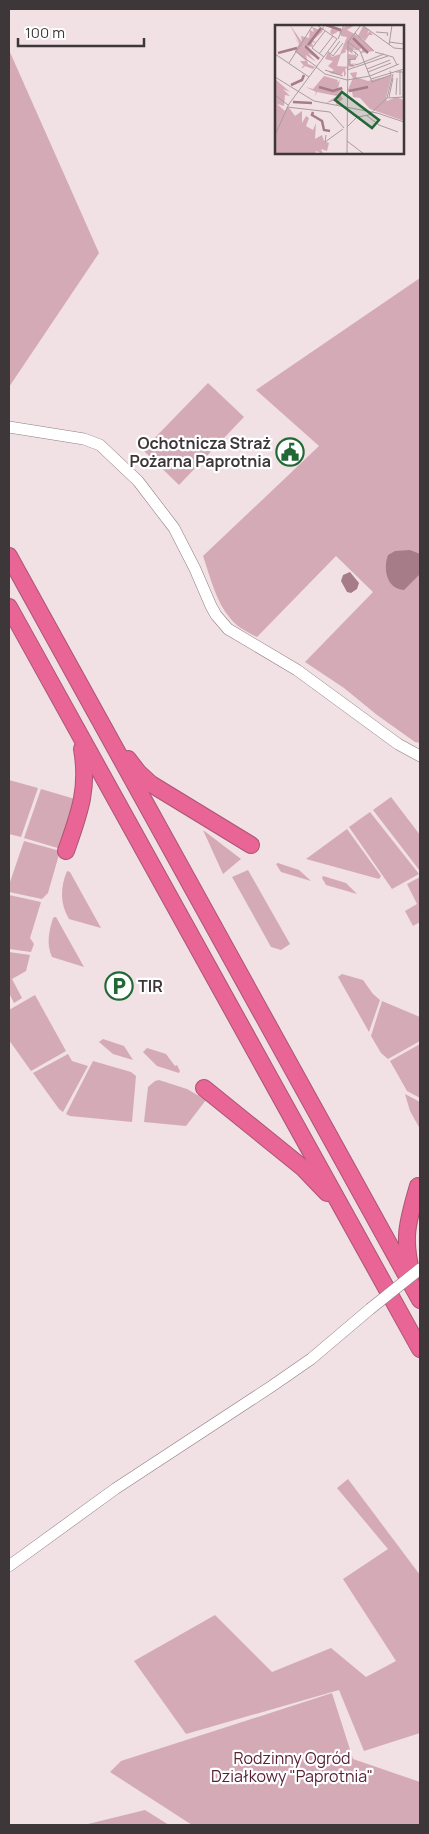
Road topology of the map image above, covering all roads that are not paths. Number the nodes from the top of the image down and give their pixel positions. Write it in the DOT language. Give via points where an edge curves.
graph roads {
  1 [pos="9,427"];
  2 [pos="9,556"];
  3 [pos="9,608"];
  4 [pos="97,718"];
  5 [pos="80,737"];
  6 [pos="420,756"];
  7 [pos="250,845"];
  8 [pos="66,851"];
  9 [pos="204,1088"];
  10 [pos="418,1186"];
  11 [pos="346,1216"];
  12 [pos="420,1269"];
  13 [pos="420,1300"];
  14 [pos="420,1349"];
  15 [pos="9,1566"];
  1 -- 6 [label="street" via="84,438 100,445 138,481 174,528 214,611 228,629 297,670 398,744"];
  2 -- 4 [label="highway"];
  3 -- 5 [label="highway"];
  4 -- 7 [label="highway" via="151,784"];
  4 -- 13 [label="highway"];
  5 -- 8 [label="highway" via="85,768 84,792"];
  5 -- 11 [label="highway"];
  9 -- 11 [label="highway" via="303,1168"];
  10 -- 13 [label="highway" via="406,1239"];
  11 -- 14 [label="highway"];
  12 -- 15 [label="street, bridge" via="295,1370 115,1489"];
}
